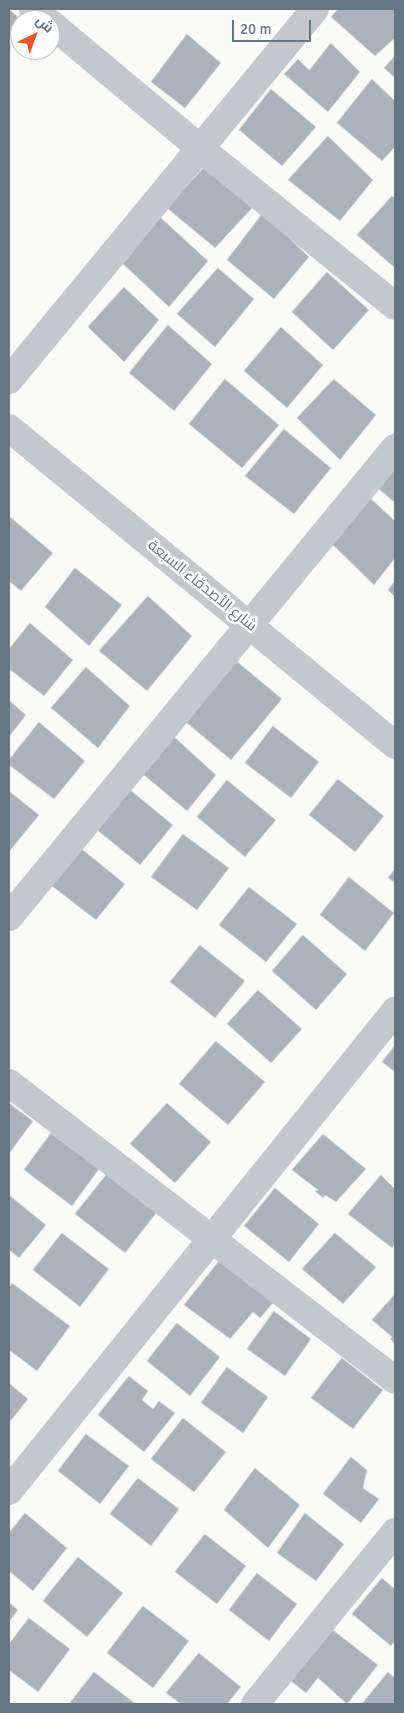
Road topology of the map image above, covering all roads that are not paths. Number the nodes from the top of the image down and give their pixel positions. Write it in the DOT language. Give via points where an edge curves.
graph roads {
  1 [pos="315,9"];
  2 [pos="60,31"];
  3 [pos="201,148"];
  4 [pos="395,306"];
  5 [pos="9,380"];
  6 [pos="9,428"];
  7 [pos="395,448"];
  8 [pos="250,626"];
  9 [pos="395,745"];
  10 [pos="9,917"];
  11 [pos="395,1011"];
  12 [pos="9,1083"];
  13 [pos="211,1238"];
  14 [pos="395,1380"];
  15 [pos="9,1490"];
  16 [pos="395,1532"];
  17 [pos="255,1704"];
  1 -- 3 [label="street"];
  2 -- 3 [label="street"];
  3 -- 4 [label="street"];
  3 -- 5 [label="street"];
  6 -- 8 [label="street, شارع الأصدقاء السبعة"];
  7 -- 8 [label="street"];
  8 -- 9 [label="street, شارع الأصدقاء السبعة"];
  8 -- 10 [label="street"];
  11 -- 13 [label="street"];
  12 -- 13 [label="street"];
  13 -- 14 [label="street"];
  13 -- 15 [label="street"];
  16 -- 17 [label="street"];
}
